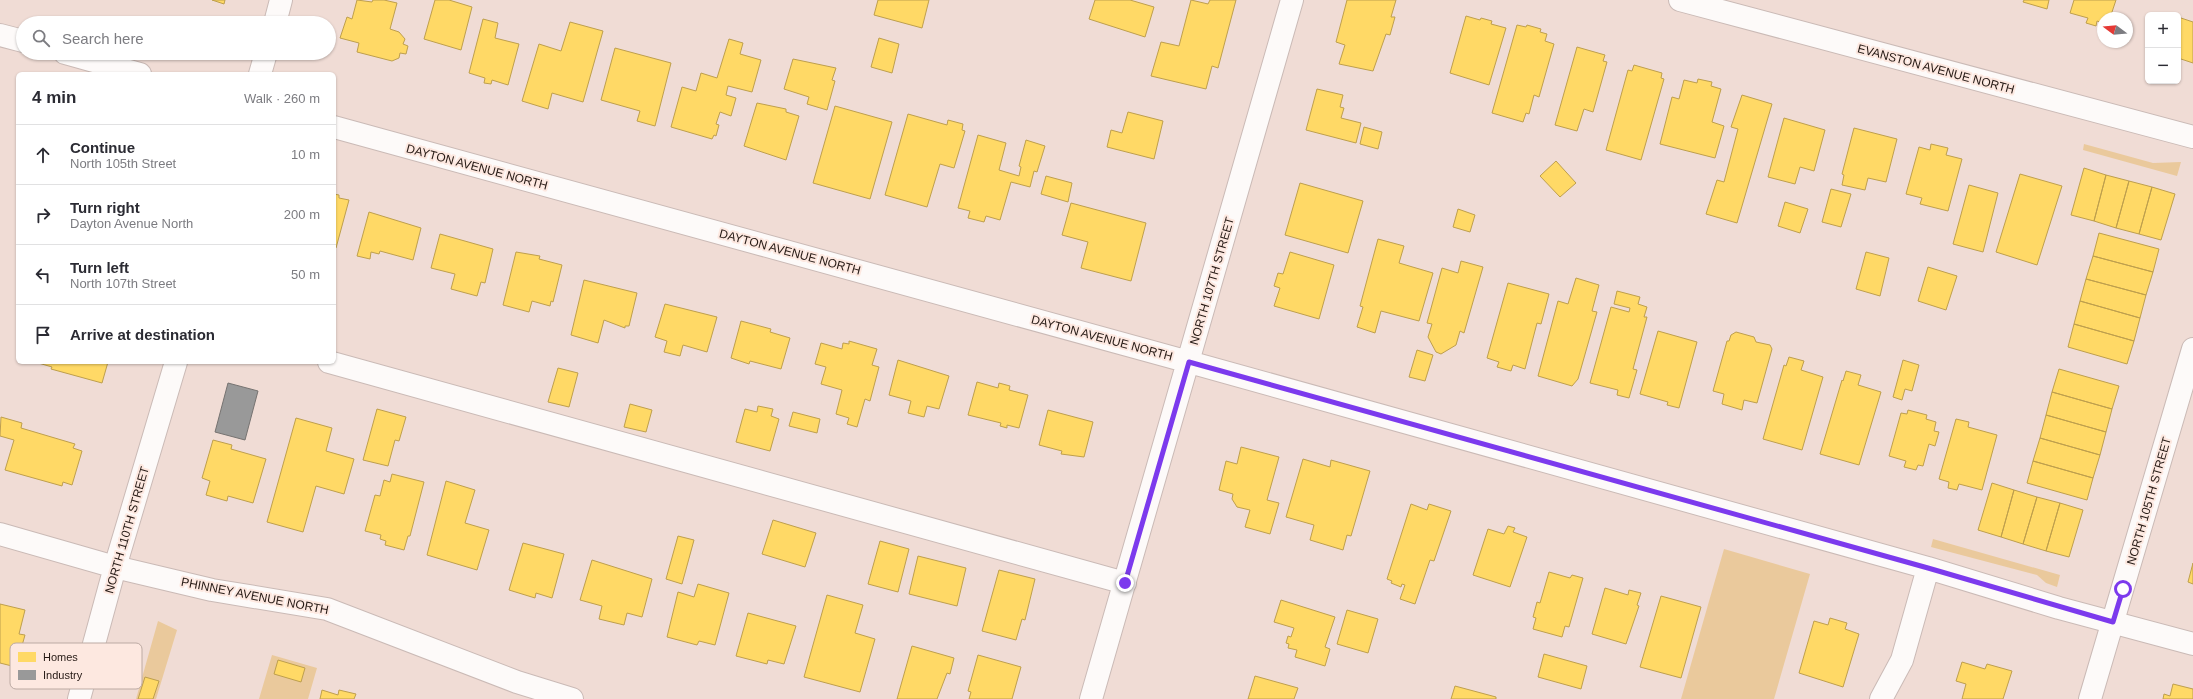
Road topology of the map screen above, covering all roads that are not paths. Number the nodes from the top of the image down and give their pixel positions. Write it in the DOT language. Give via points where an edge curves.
graph roads {
  1 [pos="281,0"];
  2 [pos="1292,0"];
  3 [pos="1680,0"];
  4 [pos="277,16"];
  5 [pos="0,35"];
  6 [pos="16,39"];
  7 [pos="90,60"];
  8 [pos="264,60"];
  9 [pos="133,72"];
  10 [pos="261,72"];
  11 [pos="336,128"];
  12 [pos="2193,137"];
  13 [pos="2193,349"];
  14 [pos="1189,362"];
  15 [pos="175,364"];
  16 [pos="336,364"];
  17 [pos="0,534"];
  18 [pos="115,567"];
  19 [pos="1928,568"];
  20 [pos="1125,583"];
  21 [pos="2113,622"];
  22 [pos="94,643"];
  23 [pos="2193,644"];
  24 [pos="82,689"];
  25 [pos="79,699"];
  26 [pos="572,699"];
  27 [pos="1091,699"];
  28 [pos="1882,699"];
  29 [pos="2090,699"];
  1 -- 4 [label="street"];
  2 -- 14 [label="street, NORTH 107TH STREET"];
  3 -- 12 [label="street, EVANSTON AVENUE NORTH"];
  5 -- 6 [label="street"];
  7 -- 9 [label="street"];
  8 -- 10 [label="street"];
  11 -- 14 [label="street, DAYTON AVENUE NORTH"];
  13 -- 21 [label="street, NORTH 105TH STREET"];
  14 -- 19 [label="street, DAYTON AVENUE NORTH"];
  14 -- 20 [label="street, NORTH 107TH STREET"];
  15 -- 18 [label="street, NORTH 110TH STREET"];
  16 -- 20 [label="street"];
  17 -- 18 [label="street, PHINNEY AVENUE NORTH"];
  18 -- 22 [label="street, NORTH 110TH STREET"];
  18 -- 26 [label="street, PHINNEY AVENUE NORTH" via="212,590 327,609 517,682"];
  19 -- 21 [label="street, DAYTON AVENUE NORTH"];
  19 -- 28 [label="street" via="1902,660"];
  20 -- 27 [label="street, NORTH 107TH STREET"];
  21 -- 23 [label="street, DAYTON AVENUE NORTH"];
  21 -- 29 [label="street, NORTH 105TH STREET"];
  24 -- 25 [label="street, NORTH 110TH STREET"];
}
